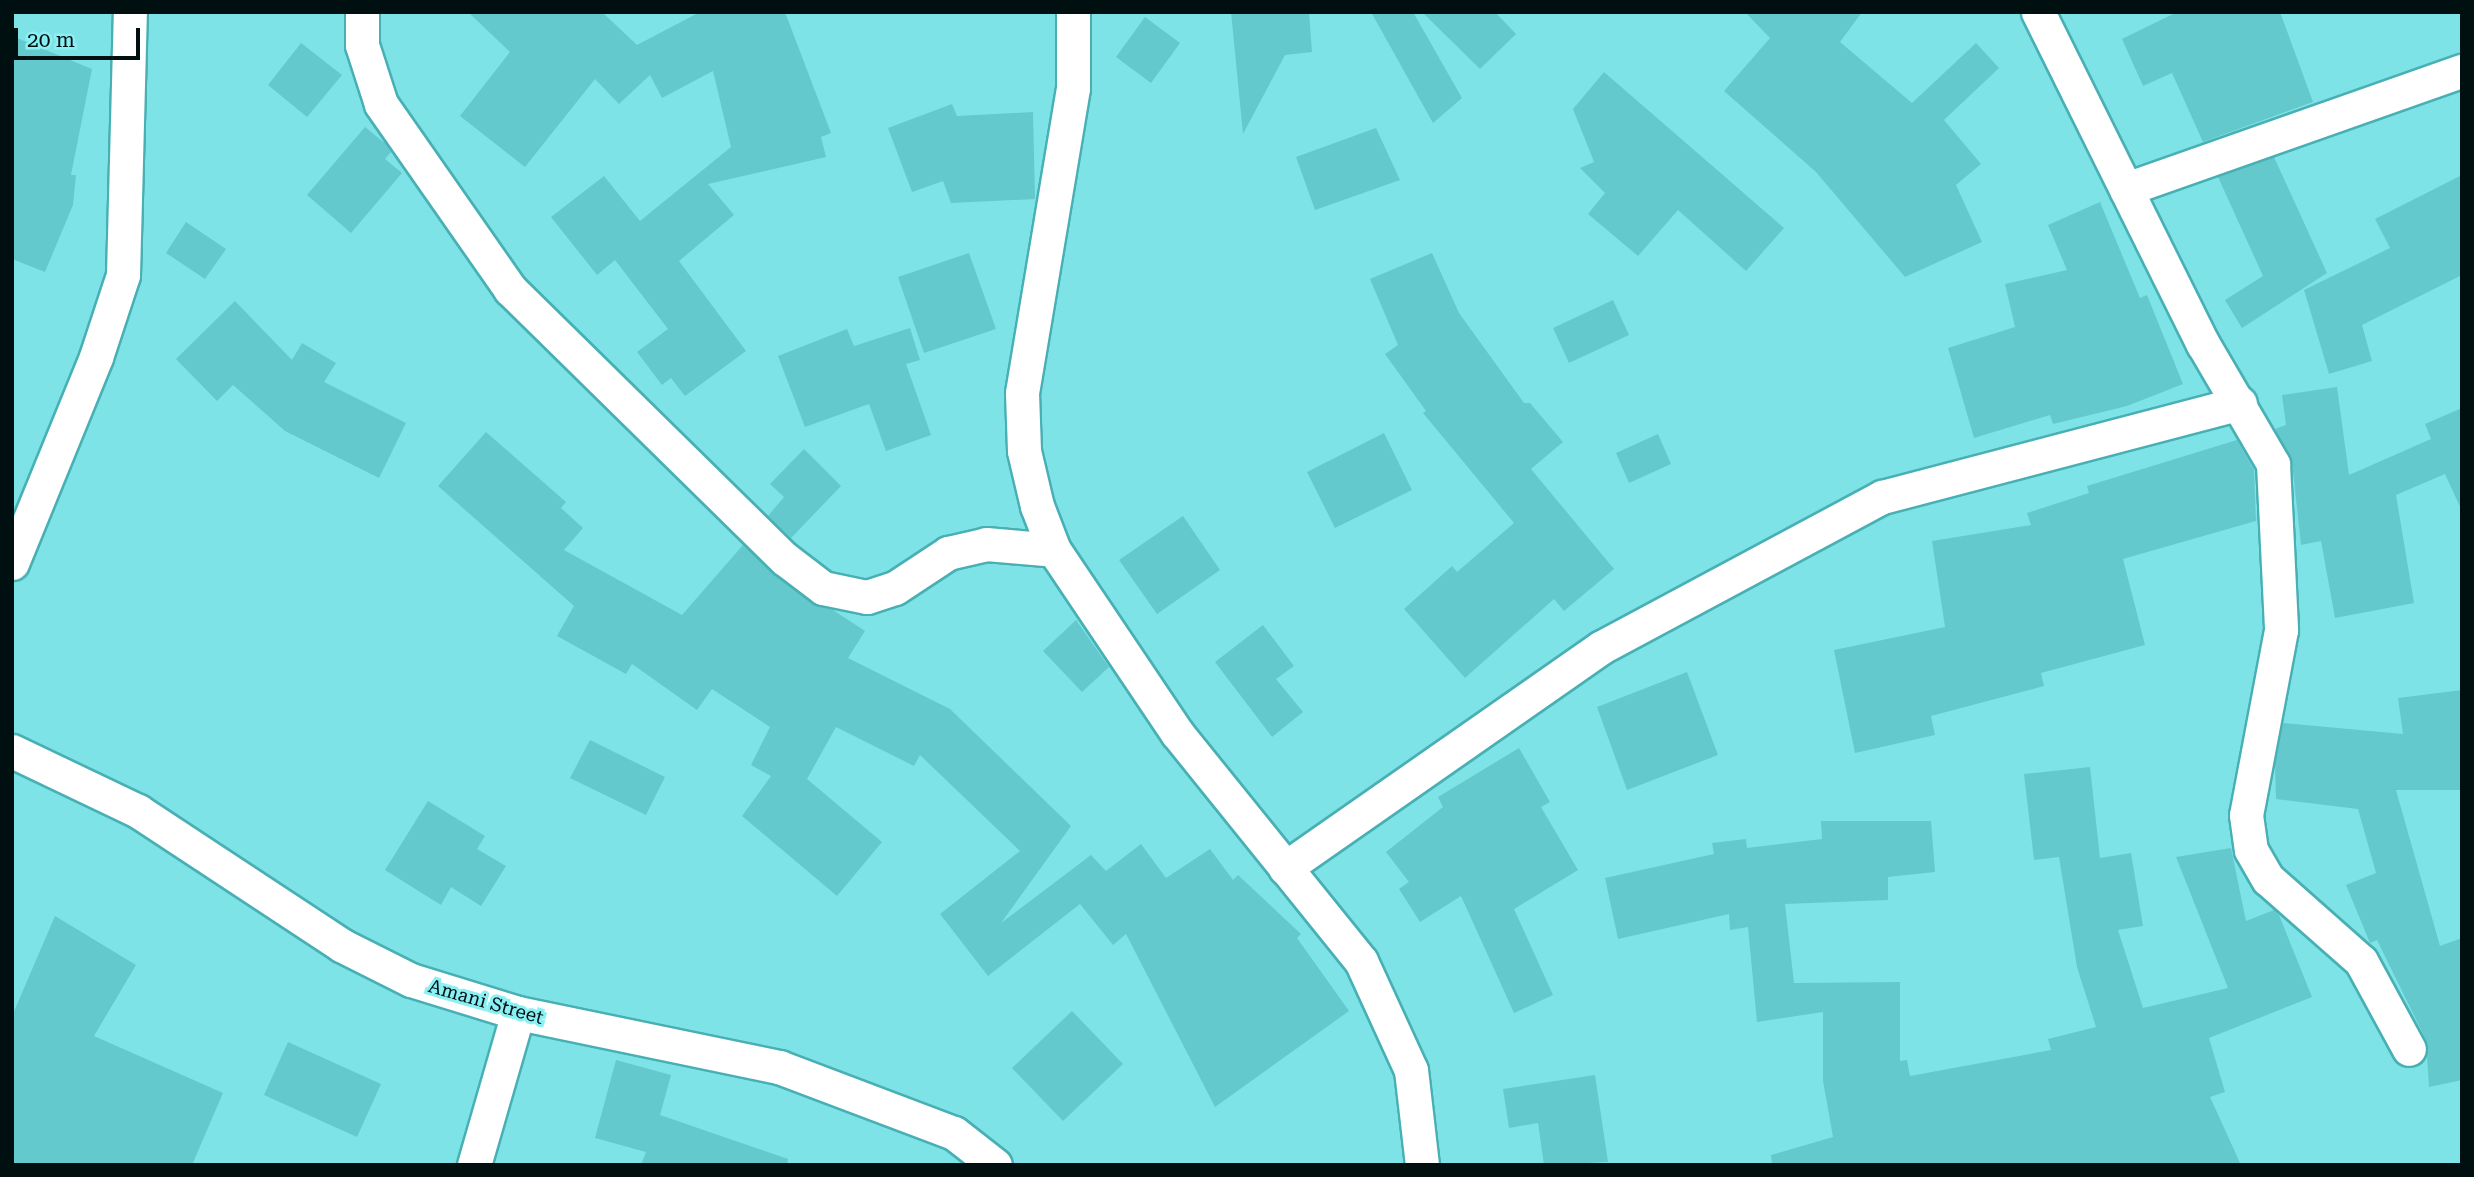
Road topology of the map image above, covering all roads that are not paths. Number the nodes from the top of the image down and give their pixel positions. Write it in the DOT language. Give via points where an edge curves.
graph roads {
  1 [pos="130,12"];
  2 [pos="362,12"];
  3 [pos="1073,12"];
  4 [pos="2038,12"];
  5 [pos="2462,71"];
  6 [pos="2126,189"];
  7 [pos="2240,403"];
  8 [pos="1054,551"];
  9 [pos="12,563"];
  10 [pos="12,751"];
  11 [pos="1285,868"];
  12 [pos="518,1013"];
  13 [pos="2409,1049"];
  14 [pos="474,1165"];
  15 [pos="995,1165"];
  16 [pos="1422,1165"];
  1 -- 9 [label="street" via="122,275 92,369"];
  2 -- 8 [label="street" via="362,45 381,104 510,289 823,588 867,597 895,587 948,553 986,544"];
  3 -- 8 [label="street" via="1073,88 1022,393 1024,451"];
  4 -- 6 [label="street"];
  5 -- 6 [label="street"];
  6 -- 7 [label="street" via="2203,344"];
  7 -- 11 [label="street" via="1882,497 1602,647"];
  7 -- 13 [label="street" via="2273,464 2281,630 2246,815 2251,850 2268,879 2361,961 2380,986"];
  8 -- 11 [label="street" via="1177,733"];
  10 -- 12 [label="street, Amani Street" via="138,811 341,945 411,980"];
  11 -- 16 [label="street" via="1361,961 1411,1070"];
  12 -- 14 [label="street"];
  12 -- 15 [label="street, Amani Street" via="779,1067 954,1133"];
}
